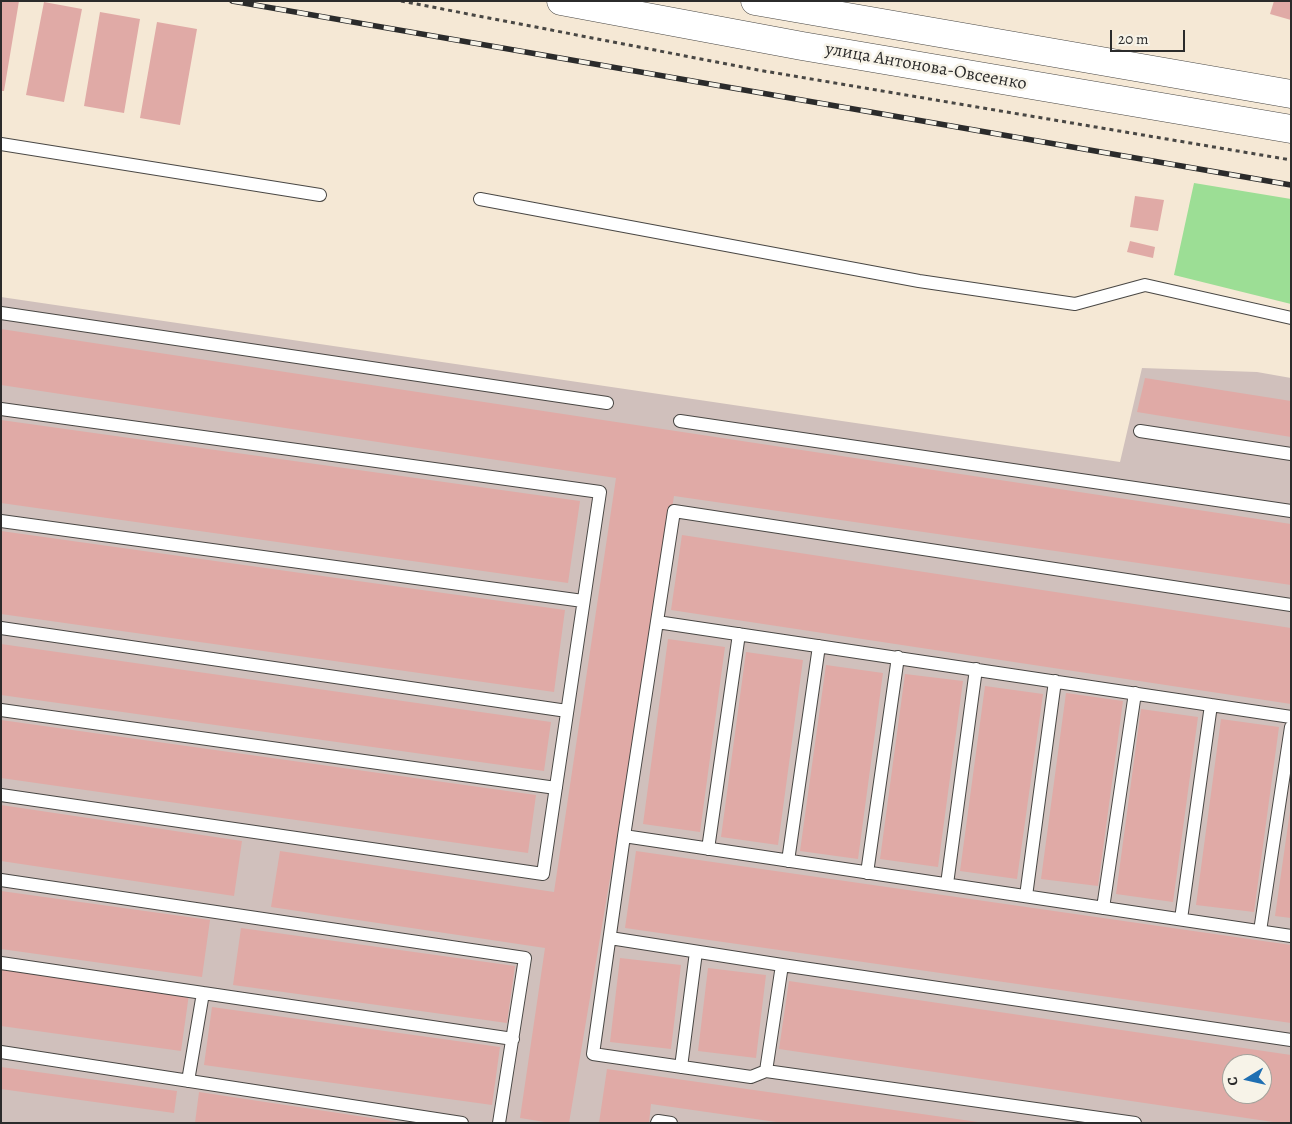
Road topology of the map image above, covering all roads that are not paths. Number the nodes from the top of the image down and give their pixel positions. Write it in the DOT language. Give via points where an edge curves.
graph roads {
  1 [pos="562,1"];
  2 [pos="756,1"];
  3 [pos="1291,94"];
  4 [pos="1291,129"];
  5 [pos="1,144"];
  6 [pos="320,195"];
  7 [pos="480,199"];
  8 [pos="1,313"];
  9 [pos="1291,318"];
  10 [pos="607,403"];
  11 [pos="1,409"];
  12 [pos="680,421"];
  13 [pos="1140,430"];
  14 [pos="1291,454"];
  15 [pos="1291,511"];
  16 [pos="1,521"];
  17 [pos="583,601"];
  18 [pos="1291,605"];
  19 [pos="657,622"];
  20 [pos="1,628"];
  21 [pos="739,634"];
  22 [pos="819,646"];
  23 [pos="898,657"];
  24 [pos="976,669"];
  25 [pos="1055,681"];
  26 [pos="1135,693"];
  27 [pos="1211,705"];
  28 [pos="1,710"];
  29 [pos="567,711"];
  30 [pos="1291,717"];
  31 [pos="1291,727"];
  32 [pos="556,788"];
  33 [pos="1,794"];
  34 [pos="624,836"];
  35 [pos="708,849"];
  36 [pos="788,861"];
  37 [pos="867,873"];
  38 [pos="1,880"];
  39 [pos="946,884"];
  40 [pos="1026,896"];
  41 [pos="1103,908"];
  42 [pos="1181,919"];
  43 [pos="1260,931"];
  44 [pos="1291,936"];
  45 [pos="610,938"];
  46 [pos="696,952"];
  47 [pos="1,963"];
  48 [pos="782,965"];
  49 [pos="203,993"];
  50 [pos="512,1039"];
  51 [pos="1291,1040"];
  52 [pos="1,1052"];
  53 [pos="681,1067"];
  54 [pos="766,1070"];
  55 [pos="188,1081"];
  56 [pos="462,1123"];
  57 [pos="499,1123"];
  58 [pos="658,1123"];
  59 [pos="671,1123"];
  60 [pos="1134,1123"];
  1 -- 4 [label="highway, улица Антонова-Овсеенко" via="802,46"];
  2 -- 3 [label="highway, улица Антонова-Овсеенко"];
  5 -- 6 [label="lane"];
  7 -- 9 [label="lane" via="948,286 1075,304 1145,285"];
  8 -- 10 [label="lane"];
  11 -- 17 [label="lane" via="600,492"];
  12 -- 15 [label="lane"];
  13 -- 14 [label="lane"];
  16 -- 17 [label="lane"];
  17 -- 29 [label="lane"];
  18 -- 19 [label="lane" via="674,511"];
  19 -- 21 [label="lane"];
  19 -- 34 [label="lane"];
  20 -- 29 [label="lane"];
  21 -- 22 [label="lane"];
  21 -- 35 [label="lane"];
  22 -- 23 [label="lane"];
  22 -- 36 [label="lane"];
  23 -- 24 [label="lane"];
  23 -- 37 [label="lane"];
  24 -- 25 [label="lane"];
  24 -- 39 [label="lane"];
  25 -- 26 [label="lane"];
  25 -- 40 [label="lane"];
  26 -- 27 [label="lane"];
  26 -- 41 [label="lane"];
  27 -- 30 [label="lane"];
  27 -- 42 [label="lane"];
  28 -- 32 [label="lane"];
  29 -- 32 [label="lane"];
  31 -- 43 [label="lane"];
  32 -- 33 [label="lane" via="543,874"];
  34 -- 35 [label="lane"];
  34 -- 45 [label="lane"];
  35 -- 36 [label="lane"];
  36 -- 37 [label="lane"];
  37 -- 39 [label="lane"];
  38 -- 50 [label="lane" via="525,958"];
  39 -- 40 [label="lane"];
  40 -- 41 [label="lane"];
  41 -- 42 [label="lane"];
  42 -- 43 [label="lane"];
  43 -- 44 [label="lane"];
  45 -- 46 [label="lane"];
  45 -- 53 [label="lane" via="594,1054"];
  46 -- 48 [label="lane"];
  46 -- 53 [label="lane"];
  47 -- 49 [label="lane"];
  48 -- 51 [label="lane"];
  48 -- 54 [label="lane"];
  49 -- 50 [label="lane"];
  49 -- 55 [label="lane"];
  50 -- 57 [label="lane"];
  52 -- 55 [label="lane"];
  53 -- 54 [label="lane" via="751,1077"];
  54 -- 60 [label="lane"];
  55 -- 56 [label="lane"];
  58 -- 59 [label="lane"];
}
